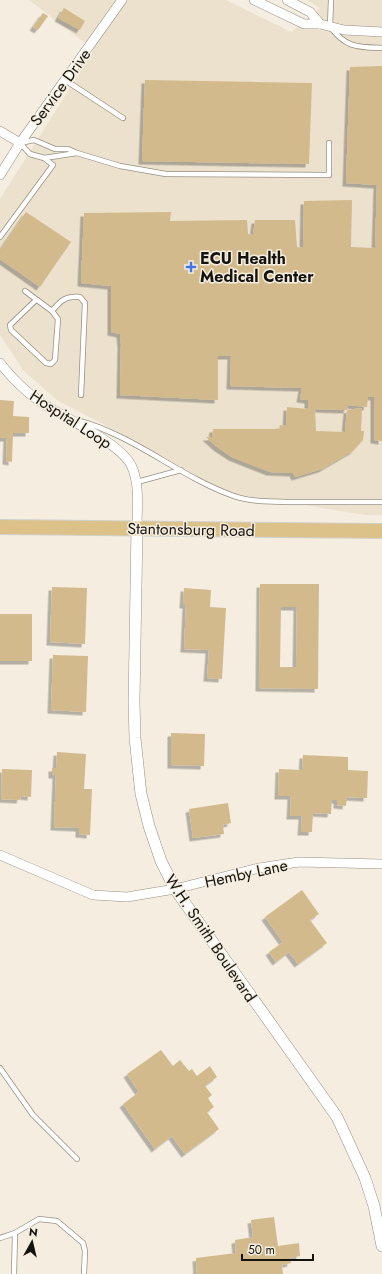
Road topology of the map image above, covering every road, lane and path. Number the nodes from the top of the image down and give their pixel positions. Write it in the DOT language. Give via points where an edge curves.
graph roads {
  1 [pos="122,0"];
  2 [pos="254,0"];
  3 [pos="287,0"];
  4 [pos="331,1"];
  5 [pos="320,24"];
  6 [pos="330,26"];
  7 [pos="382,32"];
  8 [pos="382,48"];
  9 [pos="65,80"];
  10 [pos="124,118"];
  11 [pos="0,131"];
  12 [pos="20,142"];
  13 [pos="329,143"];
  14 [pos="77,153"];
  15 [pos="44,158"];
  16 [pos="0,175"];
  17 [pos="0,238"];
  18 [pos="24,291"];
  19 [pos="36,300"];
  20 [pos="52,310"];
  21 [pos="0,363"];
  22 [pos="81,395"];
  23 [pos="63,416"];
  24 [pos="181,470"];
  25 [pos="137,482"];
  26 [pos="382,502"];
  27 [pos="0,527"];
  28 [pos="137,528"];
  29 [pos="382,531"];
  30 [pos="0,855"];
  31 [pos="382,864"];
  32 [pos="175,889"];
  33 [pos="0,1068"];
  34 [pos="77,1159"];
  35 [pos="15,1232"];
  36 [pos="0,1238"];
  37 [pos="382,1246"];
  38 [pos="14,1274"];
  39 [pos="84,1274"];
  1 -- 9 [label="street, Service Drive"];
  2 -- 5 [label="street" via="304,24"];
  3 -- 5 [label="street" via="310,12"];
  4 -- 6 [label="lane"];
  5 -- 6 [label="street"];
  6 -- 7 [label="street" via="344,30"];
  6 -- 8 [label="lane" via="344,43 359,47"];
  9 -- 10 [label="lane"];
  9 -- 12 [label="street, Service Drive"];
  11 -- 12 [label="street"];
  12 -- 14 [label="lane" via="34,140"];
  12 -- 15 [label="lane" via="30,154"];
  12 -- 16 [label="street, Service Drive"];
  13 -- 14 [label="lane" via="329,176 166,174 120,166"];
  14 -- 15 [label="lane"];
  15 -- 17 [label="lane" via="53,165"];
  18 -- 19 [label="lane"];
  19 -- 20 [label="lane"];
  19 -- 20 [label="lane" via="10,325 11,330 46,363 51,364 55,360 58,319"];
  20 -- 22 [label="lane" via="61,299 72,296 80,297 85,303"];
  21 -- 23 [label="street, Hospital Loop" via="11,377 33,396"];
  23 -- 24 [label="lane" via="93,424"];
  23 -- 25 [label="street, Hospital Loop" via="111,444 132,466"];
  24 -- 25 [label="lane"];
  24 -- 26 [label="lane" via="233,496 252,500"];
  25 -- 28 [label="street, Hospital Loop"];
  27 -- 28 [label="main road, Stantonsburg Road"];
  28 -- 29 [label="main road, Stantonsburg Road"];
  28 -- 32 [label="street, W.H. Smith Boulevard" via="135,738 141,794 159,854"];
  30 -- 32 [label="street, Hemby Lane" via="93,895 128,897"];
  31 -- 32 [label="street, Hemby Lane" via="299,862 259,868"];
  32 -- 37 [label="street, W.H. Smith Boulevard" via="337,1117 365,1178"];
  33 -- 34 [label="lane" via="33,1115"];
  35 -- 36 [label="lane"];
  35 -- 38 [label="lane"];
  35 -- 39 [label="lane" via="38,1219 57,1221 83,1243"];
}
